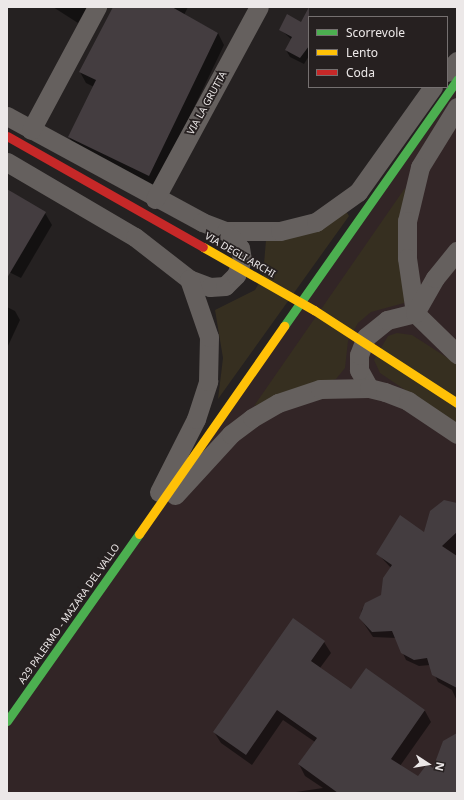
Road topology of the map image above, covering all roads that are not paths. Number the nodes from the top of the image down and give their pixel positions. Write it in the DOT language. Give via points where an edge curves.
graph roads {
  1 [pos="97,7"];
  2 [pos="259,7"];
  3 [pos="457,61"];
  4 [pos="448,71"];
  5 [pos="457,80"];
  6 [pos="432,88"];
  7 [pos="457,107"];
  8 [pos="7,116"];
  9 [pos="32,130"];
  10 [pos="7,136"];
  11 [pos="7,162"];
  12 [pos="154,199"];
  13 [pos="226,231"];
  14 [pos="457,251"];
  15 [pos="189,279"];
  16 [pos="415,312"];
  17 [pos="457,354"];
  18 [pos="369,388"];
  19 [pos="457,403"];
  20 [pos="457,434"];
  21 [pos="135,539"];
  22 [pos="7,721"];
  1 -- 9 [label="street"];
  2 -- 12 [label="street, VIA LA GRUTTA"];
  3 -- 4 [label="street"];
  5 -- 21 [label="main road, A29 PALERMO - MAZARA DEL VALLO"];
  6 -- 13 [label="street" via="358,192 338,210 316,222 280,231"];
  7 -- 16 [label="street" via="420,167 412,194 407,221 407,258"];
  8 -- 9 [label="street"];
  9 -- 12 [label="street"];
  10 -- 19 [label="main road, VIA DEGLI ARCHI" via="314,310"];
  11 -- 15 [label="street" via="135,237"];
  12 -- 13 [label="street"];
  13 -- 15 [label="street" via="240,248 242,260 236,275 225,286 210,287"];
  14 -- 16 [label="street" via="435,278"];
  15 -- 21 [label="street" via="208,337 208,381 196,419"];
  16 -- 17 [label="street"];
  16 -- 18 [label="street" via="387,320 366,337 359,355 359,370"];
  18 -- 20 [label="street" via="408,401"];
  18 -- 21 [label="street" via="320,388 278,403 252,418 231,434"];
  21 -- 22 [label="main road, A29 PALERMO - MAZARA DEL VALLO"];
}
